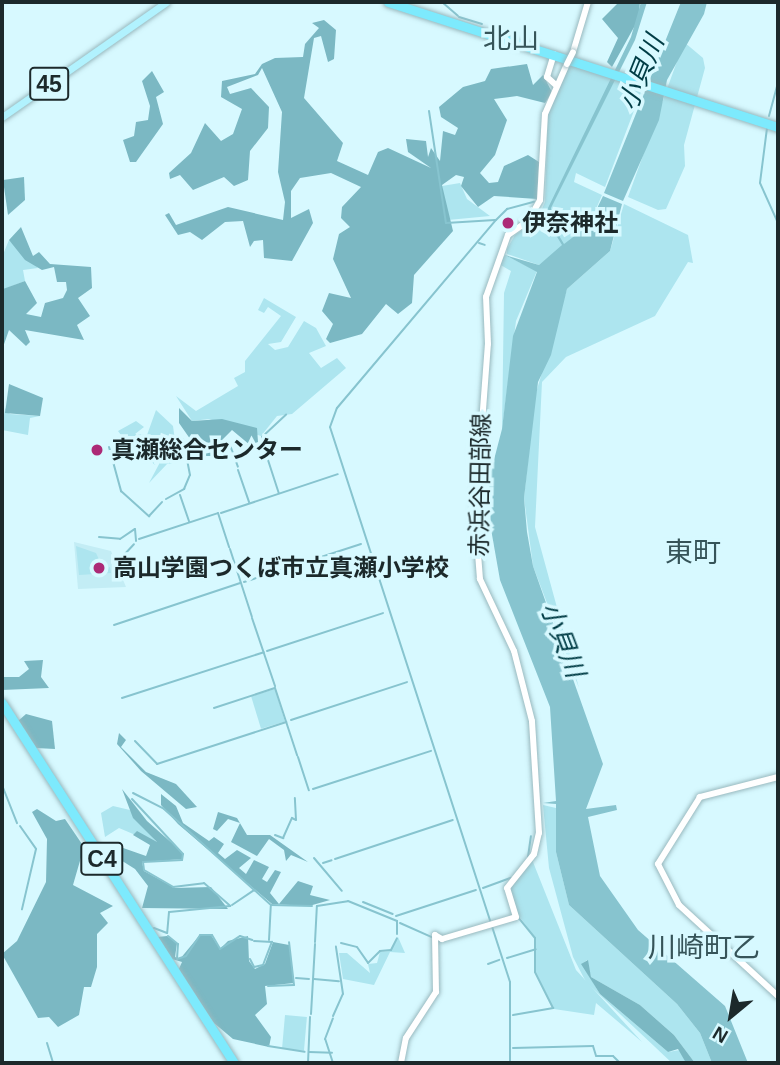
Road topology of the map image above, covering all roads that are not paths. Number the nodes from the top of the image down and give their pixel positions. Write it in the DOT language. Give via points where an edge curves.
graph roads {
  1 [pos="166,2"];
  2 [pos="388,2"];
  3 [pos="400,2"];
  4 [pos="588,2"];
  5 [pos="554,53"];
  6 [pos="556,86"];
  7 [pos="2,117"];
  8 [pos="778,125"];
  9 [pos="2,703"];
  10 [pos="2,709"];
  11 [pos="778,777"];
  12 [pos="778,996"];
  13 [pos="202,1016"];
  14 [pos="234,1063"];
  15 [pos="401,1063"];
  1 -- 7 [label="main road, 45"];
  2 -- 5 [label="highway"];
  3 -- 5 [label="highway"];
  4 -- 6 [label="main road, 赤浜谷田部線, bridge" via="573,52"];
  5 -- 6 [label="main road" via="547,77"];
  5 -- 8 [label="highway"];
  6 -- 15 [label="main road, 赤浜谷田部線" via="544,119 542,195 528,220 508,235 486,297 488,344 475,541 480,579 514,651 526,695 539,797 534,852 507,888 516,916 442,939 435,935 436,992 406,1038"];
  9 -- 13 [label="highway, C4"];
  10 -- 13 [label="highway, C4"];
  11 -- 12 [label="main road" via="700,797 658,864 679,905"];
  13 -- 14 [label="highway, C4"];
}
